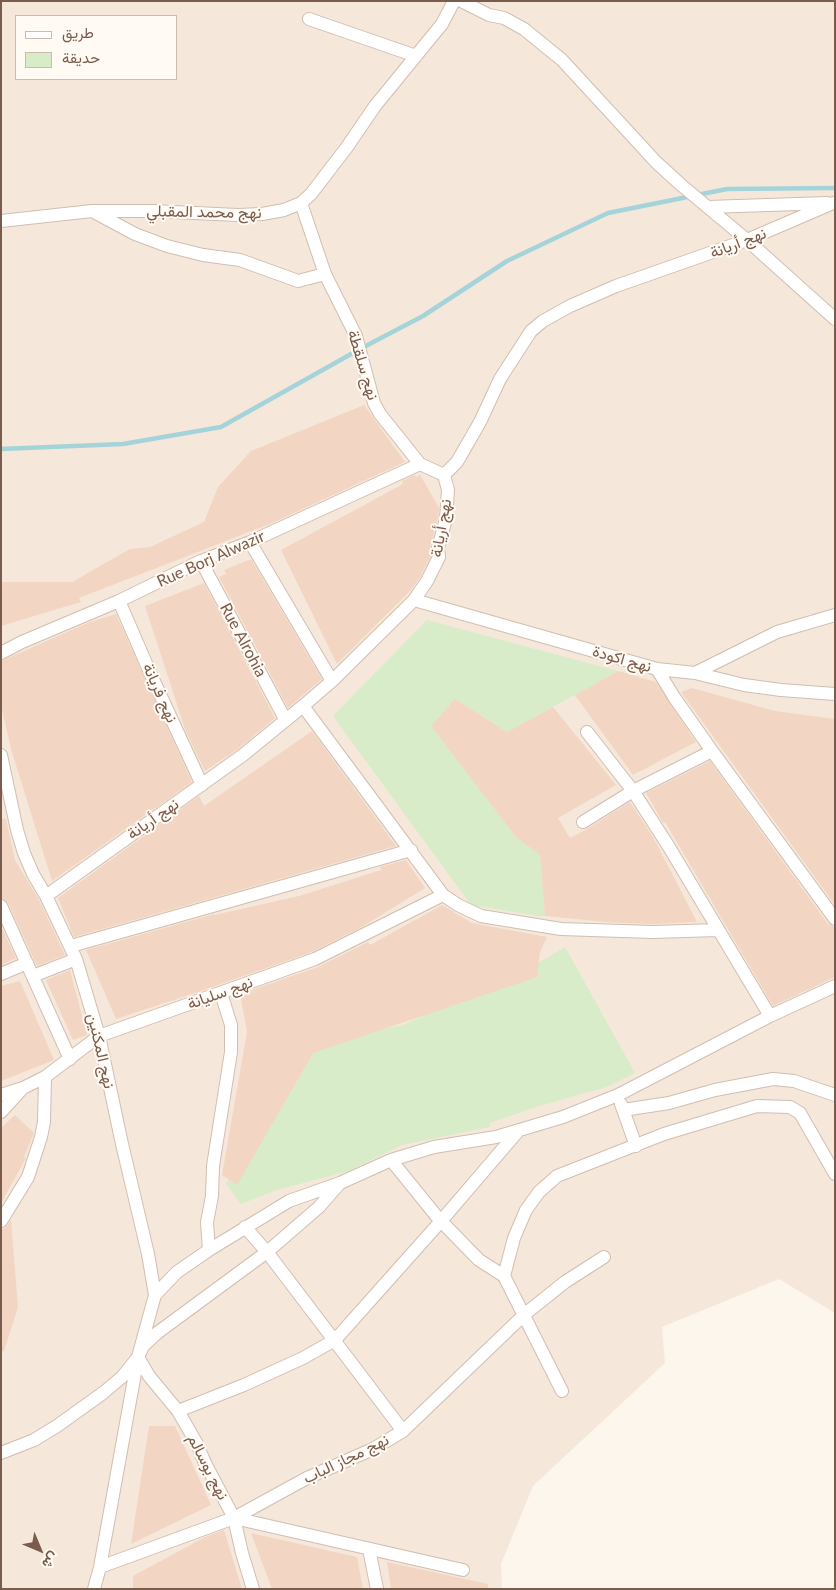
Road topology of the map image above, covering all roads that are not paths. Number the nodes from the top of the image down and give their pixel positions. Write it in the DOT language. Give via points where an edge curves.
graph roads {
  1 [pos="454,1"];
  2 [pos="461,1"];
  3 [pos="309,19"];
  4 [pos="416,56"];
  5 [pos="301,203"];
  6 [pos="834,203"];
  7 [pos="708,207"];
  8 [pos="92,211"];
  9 [pos="1,220"];
  10 [pos="747,240"];
  11 [pos="325,274"];
  12 [pos="835,319"];
  13 [pos="420,464"];
  14 [pos="444,475"];
  15 [pos="250,542"];
  16 [pos="201,561"];
  17 [pos="414,600"];
  18 [pos="119,601"];
  19 [pos="835,615"];
  20 [pos="1,653"];
  21 [pos="657,669"];
  22 [pos="695,673"];
  23 [pos="332,681"];
  24 [pos="835,694"];
  25 [pos="303,706"];
  26 [pos="285,720"];
  27 [pos="587,732"];
  28 [pos="712,751"];
  29 [pos="1,755"];
  30 [pos="202,785"];
  31 [pos="633,791"];
  32 [pos="583,822"];
  33 [pos="411,850"];
  34 [pos="443,895"];
  35 [pos="46,896"];
  36 [pos="1,906"];
  37 [pos="835,919"];
  38 [pos="718,930"];
  39 [pos="70,946"];
  40 [pos="76,959"];
  41 [pos="27,963"];
  42 [pos="1,974"];
  43 [pos="33,976"];
  44 [pos="835,986"];
  45 [pos="220,992"];
  46 [pos="770,1016"];
  47 [pos="98,1036"];
  48 [pos="70,1059"];
  49 [pos="44,1077"];
  50 [pos="23,1088"];
  51 [pos="618,1095"];
  52 [pos="835,1095"];
  53 [pos="1,1096"];
  54 [pos="623,1110"];
  55 [pos="1,1112"];
  56 [pos="519,1130"];
  57 [pos="636,1146"];
  58 [pos="391,1160"];
  59 [pos="835,1174"];
  60 [pos="340,1182"];
  61 [pos="1,1221"];
  62 [pos="442,1221"];
  63 [pos="245,1227"];
  64 [pos="209,1250"];
  65 [pos="266,1252"];
  66 [pos="604,1257"];
  67 [pos="504,1276"];
  68 [pos="155,1295"];
  69 [pos="525,1314"];
  70 [pos="335,1340"];
  71 [pos="138,1358"];
  72 [pos="562,1391"];
  73 [pos="178,1411"];
  74 [pos="403,1431"];
  75 [pos="1,1453"];
  76 [pos="234,1518"];
  77 [pos="369,1549"];
  78 [pos="100,1567"];
  79 [pos="463,1570"];
  80 [pos="94,1589"];
  81 [pos="253,1589"];
  82 [pos="376,1589"];
  1 -- 4 [label="street, نهج محمد المقبلي" via="442,24"];
  2 -- 7 [label="street" via="524,28 598,98 656,162"];
  3 -- 4 [label="street"];
  4 -- 5 [label="street, نهج محمد المقبلي" via="375,106 324,178"];
  5 -- 8 [label="street, نهج محمد المقبلي" via="284,210 238,216"];
  5 -- 11 [label="street, نهج سلقطة"];
  6 -- 7 [label="street"];
  6 -- 10 [label="street, نهج أريانة"];
  7 -- 10 [label="street"];
  8 -- 9 [label="street, نهج محمد المقبلي"];
  8 -- 11 [label="street" via="135,234 167,246 240,260 298,281"];
  10 -- 12 [label="street"];
  10 -- 14 [label="street, نهج أريانة" via="616,286 543,321 520,346 457,462"];
  11 -- 13 [label="street, نهج سلقطة" via="356,336 374,403"];
  13 -- 14 [label="street, نهج سلقطة"];
  13 -- 15 [label="street, Rue Borj Alwazir"];
  14 -- 17 [label="street, نهج أريانة" via="448,490 439,557"];
  15 -- 16 [label="street, Rue Borj Alwazir"];
  15 -- 23 [label="street"];
  16 -- 18 [label="street, Rue Borj Alwazir"];
  16 -- 26 [label="street, Rue Alrohia"];
  17 -- 21 [label="street, نهج اكودة"];
  17 -- 23 [label="street, نهج أريانة"];
  18 -- 20 [label="street, Rue Borj Alwazir"];
  18 -- 30 [label="street, نهج فريانة"];
  19 -- 22 [label="street" via="777,632"];
  21 -- 22 [label="street, نهج اكودة"];
  21 -- 28 [label="street"];
  22 -- 24 [label="street, نهج اكودة" via="744,685"];
  23 -- 25 [label="street, نهج أريانة"];
  25 -- 26 [label="street, نهج أريانة"];
  25 -- 33 [label="street"];
  26 -- 30 [label="street, نهج أريانة"];
  27 -- 31 [label="street"];
  28 -- 31 [label="street"];
  28 -- 37 [label="street"];
  29 -- 35 [label="street, نهج المكنين" via="17,830 33,874"];
  30 -- 35 [label="street, نهج أريانة"];
  31 -- 32 [label="street"];
  31 -- 38 [label="street"];
  33 -- 34 [label="street"];
  33 -- 39 [label="street"];
  34 -- 38 [label="street" via="481,916 561,929"];
  34 -- 45 [label="street, نهج سليانة" via="315,959"];
  35 -- 39 [label="street, نهج المكنين"];
  36 -- 41 [label="street"];
  38 -- 46 [label="street"];
  39 -- 40 [label="street, نهج المكنين"];
  40 -- 43 [label="street"];
  40 -- 47 [label="street, نهج المكنين"];
  41 -- 42 [label="street"];
  41 -- 43 [label="street"];
  43 -- 48 [label="street"];
  44 -- 46 [label="street"];
  45 -- 47 [label="street, نهج سليانة"];
  45 -- 64 [label="street" via="230,1025 231,1052 213,1166 207,1222"];
  46 -- 51 [label="street"];
  47 -- 48 [label="street, نهج سليانة"];
  47 -- 68 [label="street, نهج المكنين"];
  48 -- 49 [label="street, نهج سليانة"];
  49 -- 50 [label="street, نهج سليانة"];
  49 -- 61 [label="street" via="41,1137 28,1177"];
  50 -- 53 [label="street, نهج سليانة"];
  50 -- 55 [label="street"];
  51 -- 54 [label="street"];
  51 -- 56 [label="street"];
  52 -- 54 [label="street" via="794,1081 774,1079"];
  54 -- 57 [label="street"];
  56 -- 58 [label="street" via="434,1147"];
  56 -- 62 [label="street"];
  57 -- 59 [label="street" via="664,1134 757,1106 790,1106 800,1113"];
  57 -- 67 [label="street" via="557,1176 539,1192 517,1231"];
  58 -- 60 [label="street"];
  58 -- 62 [label="street"];
  60 -- 63 [label="street" via="289,1201"];
  60 -- 65 [label="street" via="319,1207"];
  62 -- 67 [label="street" via="479,1260"];
  62 -- 70 [label="street"];
  63 -- 64 [label="street"];
  63 -- 65 [label="street"];
  64 -- 68 [label="street" via="177,1272"];
  65 -- 70 [label="street"];
  65 -- 71 [label="street" via="157,1333 143,1346"];
  66 -- 69 [label="street, نهج مجاز الباب" via="565,1282"];
  67 -- 69 [label="street"];
  68 -- 71 [label="street, نهج المكنين"];
  69 -- 72 [label="street"];
  69 -- 74 [label="street, نهج مجاز الباب"];
  70 -- 73 [label="street" via="261,1377"];
  70 -- 74 [label="street"];
  71 -- 73 [label="street, نهج بوسالم"];
  71 -- 75 [label="street" via="116,1382 57,1426 34,1440"];
  71 -- 78 [label="street, نهج المكنين"];
  73 -- 76 [label="street, نهج بوسالم"];
  74 -- 76 [label="street, نهج مجاز الباب"];
  76 -- 77 [label="street"];
  76 -- 78 [label="street, نهج مجاز الباب"];
  76 -- 81 [label="street, نهج بوسالم"];
  77 -- 79 [label="street"];
  77 -- 82 [label="street"];
  78 -- 80 [label="street, نهج المكنين"];
}
